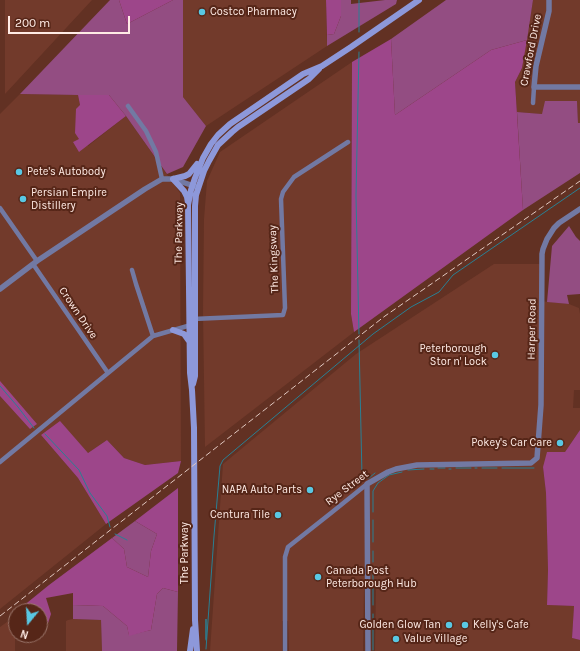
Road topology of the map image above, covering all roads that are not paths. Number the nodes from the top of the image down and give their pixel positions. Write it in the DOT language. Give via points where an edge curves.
graph roads {
  1 [pos="419,0"];
  2 [pos="549,0"];
  3 [pos="322,66"];
  4 [pos="580,87"];
  5 [pos="534,88"];
  6 [pos="533,103"];
  7 [pos="128,106"];
  8 [pos="348,142"];
  9 [pos="205,153"];
  10 [pos="162,179"];
  11 [pos="173,179"];
  12 [pos="195,186"];
  13 [pos="188,205"];
  14 [pos="0,208"];
  15 [pos="580,209"];
  16 [pos="35,262"];
  17 [pos="132,270"];
  18 [pos="0,289"];
  19 [pos="192,322"];
  20 [pos="173,330"];
  21 [pos="153,336"];
  22 [pos="190,342"];
  23 [pos="108,373"];
  24 [pos="192,390"];
  25 [pos="0,462"];
  26 [pos="532,462"];
  27 [pos="366,484"];
  28 [pos="195,620"];
  29 [pos="190,651"];
  30 [pos="197,651"];
  31 [pos="285,651"];
  32 [pos="368,651"];
  1 -- 3 [label="main road, The Parkway"];
  2 -- 5 [label="street, Crawford Drive"];
  3 -- 9 [label="main road, The Parkway" via="303,74 230,124"];
  3 -- 12 [label="main road, The Parkway" via="309,79 224,139 213,153"];
  4 -- 5 [label="street"];
  5 -- 6 [label="street, Crawford Drive"];
  7 -- 10 [label="street" via="146,131 156,152"];
  8 -- 19 [label="street, The Kingsway" via="294,177 283,192 283,315"];
  9 -- 11 [label="main road" via="189,174"];
  9 -- 12 [label="main road, The Parkway"];
  10 -- 11 [label="street"];
  10 -- 16 [label="street"];
  11 -- 12 [label="street"];
  11 -- 13 [label="main road" via="184,191"];
  12 -- 13 [label="main road, The Parkway"];
  12 -- 19 [label="main road, The Parkway"];
  13 -- 19 [label="main road, The Parkway"];
  14 -- 16 [label="street, Crown Drive"];
  15 -- 26 [label="street, Harper Road" via="554,228 542,254 541,405 538,458"];
  16 -- 18 [label="street"];
  16 -- 23 [label="street, Crown Drive"];
  17 -- 21 [label="street"];
  19 -- 20 [label="street, The Kingsway"];
  19 -- 22 [label="main road, The Parkway"];
  19 -- 24 [label="main road, The Parkway" via="195,376"];
  20 -- 21 [label="street, The Kingsway"];
  20 -- 22 [label="main road" via="184,334"];
  21 -- 23 [label="street, The Kingsway"];
  22 -- 24 [label="main road, The Parkway"];
  23 -- 25 [label="street, The Kingsway"];
  24 -- 28 [label="main road, The Parkway"];
  26 -- 27 [label="street, Rye Street" via="417,465 396,469"];
  27 -- 31 [label="street, Rye Street" via="288,546 285,557"];
  27 -- 32 [label="street"];
  28 -- 29 [label="main road, The Parkway"];
  28 -- 30 [label="main road, The Parkway"];
}
